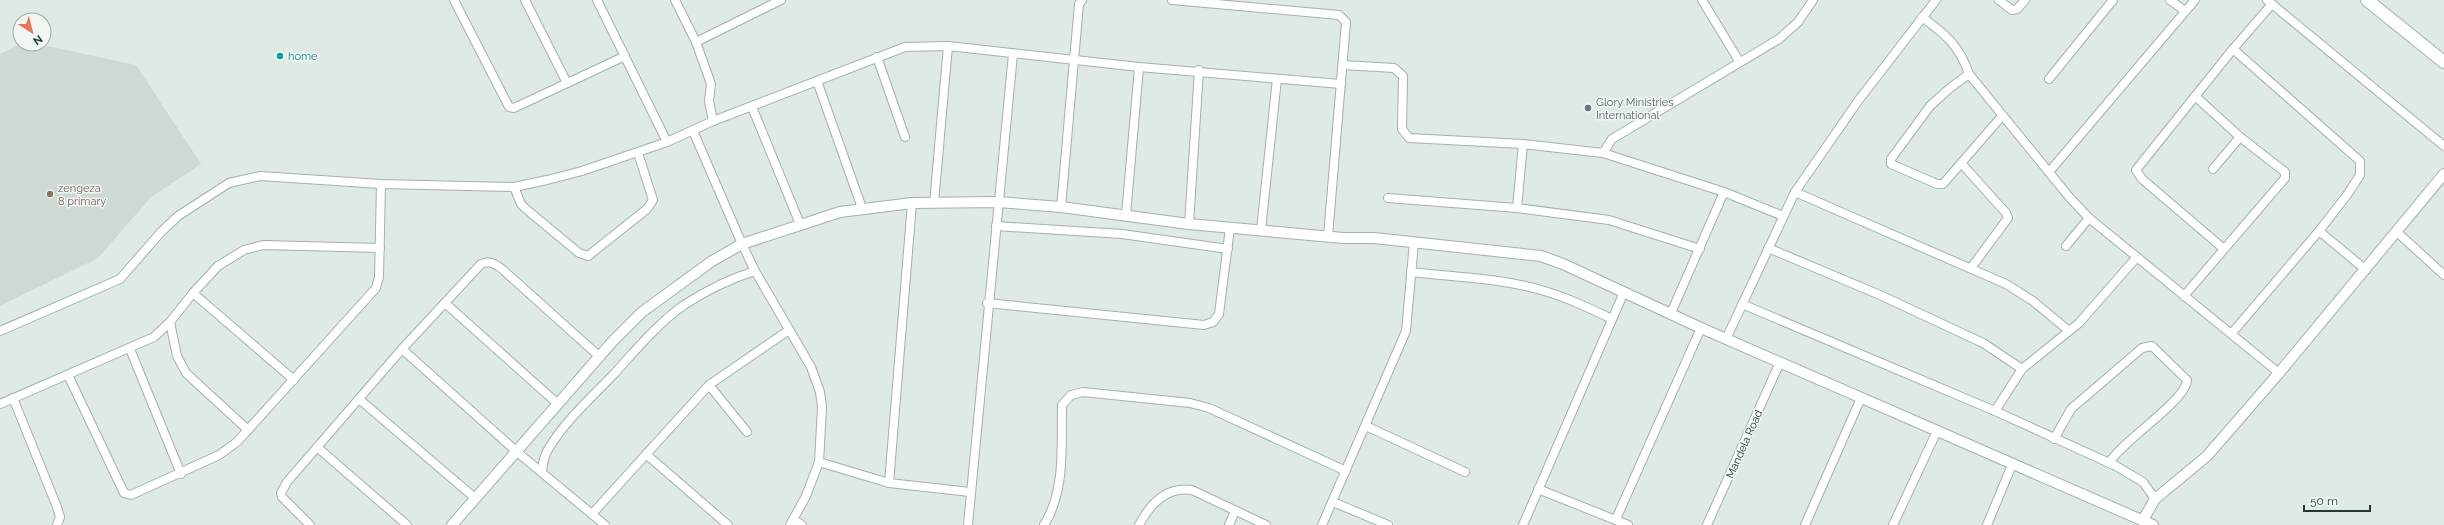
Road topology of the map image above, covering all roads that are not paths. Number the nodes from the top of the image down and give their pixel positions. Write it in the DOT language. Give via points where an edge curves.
graph roads {
  1 [pos="454,0"];
  2 [pos="525,0"];
  3 [pos="597,0"];
  4 [pos="675,0"];
  5 [pos="781,0"];
  6 [pos="1082,0"];
  7 [pos="1172,0"];
  8 [pos="1702,0"];
  9 [pos="1812,0"];
  10 [pos="1936,0"];
  11 [pos="1999,0"];
  12 [pos="2025,0"];
  13 [pos="2113,0"];
  14 [pos="2170,0"];
  15 [pos="2195,0"];
  16 [pos="2367,0"];
  17 [pos="2270,2"];
  18 [pos="2185,11"];
  19 [pos="1922,17"];
  20 [pos="696,42"];
  21 [pos="948,46"];
  22 [pos="2233,49"];
  23 [pos="1013,54"];
  24 [pos="625,56"];
  25 [pos="877,57"];
  26 [pos="1073,60"];
  27 [pos="1739,61"];
  28 [pos="2444,62"];
  29 [pos="1343,65"];
  30 [pos="1139,67"];
  31 [pos="1200,70"];
  32 [pos="1970,74"];
  33 [pos="1277,79"];
  34 [pos="2049,79"];
  35 [pos="817,81"];
  36 [pos="567,83"];
  37 [pos="1341,84"];
  38 [pos="2195,96"];
  39 [pos="752,107"];
  40 [pos="2002,116"];
  41 [pos="713,121"];
  42 [pos="693,131"];
  43 [pos="905,137"];
  44 [pos="2240,137"];
  45 [pos="667,142"];
  46 [pos="1523,144"];
  47 [pos="2444,146"];
  48 [pos="638,153"];
  49 [pos="1603,153"];
  50 [pos="1962,164"];
  51 [pos="2213,169"];
  52 [pos="2049,172"];
  53 [pos="2444,174"];
  54 [pos="381,184"];
  55 [pos="514,187"];
  56 [pos="1724,192"];
  57 [pos="1795,192"];
  58 [pos="1388,198"];
  59 [pos="998,202"];
  60 [pos="912,203"];
  61 [pos="934,203"];
  62 [pos="1061,207"];
  63 [pos="862,208"];
  64 [pos="1517,208"];
  65 [pos="1126,215"];
  66 [pos="1783,216"];
  67 [pos="2089,218"];
  68 [pos="800,224"];
  69 [pos="1190,224"];
  70 [pos="996,226"];
  71 [pos="1230,228"];
  72 [pos="1261,230"];
  73 [pos="2319,231"];
  74 [pos="2397,232"];
  75 [pos="1328,236"];
  76 [pos="1414,242"];
  77 [pos="742,244"];
  78 [pos="2066,246"];
  79 [pos="380,248"];
  80 [pos="1768,248"];
  81 [pos="1228,249"];
  82 [pos="1700,250"];
  83 [pos="2224,250"];
  84 [pos="2136,258"];
  85 [pos="1971,268"];
  86 [pos="2366,270"];
  87 [pos="755,271"];
  88 [pos="1411,272"];
  89 [pos="2444,275"];
  90 [pos="1624,292"];
  91 [pos="193,293"];
  92 [pos="2184,296"];
  93 [pos="445,303"];
  94 [pos="987,303"];
  95 [pos="1742,304"];
  96 [pos="1671,313"];
  97 [pos="1612,319"];
  98 [pos="170,322"];
  99 [pos="1701,328"];
  100 [pos="788,330"];
  101 [pos="0,331"];
  102 [pos="2069,331"];
  103 [pos="2232,333"];
  104 [pos="1726,339"];
  105 [pos="130,349"];
  106 [pos="402,349"];
  107 [pos="600,357"];
  108 [pos="1780,362"];
  109 [pos="2022,369"];
  110 [pos="2279,373"];
  111 [pos="68,375"];
  112 [pos="294,380"];
  113 [pos="709,385"];
  114 [pos="13,398"];
  115 [pos="1861,398"];
  116 [pos="359,399"];
  117 [pos="0,404"];
  118 [pos="558,404"];
  119 [pos="1995,411"];
  120 [pos="1366,426"];
  121 [pos="248,430"];
  122 [pos="1937,431"];
  123 [pos="747,432"];
  124 [pos="2054,439"];
  125 [pos="317,447"];
  126 [pos="517,452"];
  127 [pos="647,455"];
  128 [pos="819,462"];
  129 [pos="2109,463"];
  130 [pos="2012,465"];
  131 [pos="542,471"];
  132 [pos="1346,471"];
  133 [pos="1465,472"];
  134 [pos="181,474"];
  135 [pos="889,483"];
  136 [pos="1538,489"];
  137 [pos="970,492"];
  138 [pos="475,498"];
  139 [pos="2155,499"];
  140 [pos="1333,502"];
  141 [pos="1235,511"];
  142 [pos="592,514"];
  143 [pos="1616,519"];
  144 [pos="2143,520"];
  145 [pos="792,522"];
  146 [pos="57,525"];
  147 [pos="310,525"];
  148 [pos="408,525"];
  149 [pos="452,525"];
  150 [pos="605,525"];
  151 [pos="728,525"];
  152 [pos="802,525"];
  153 [pos="968,525"];
  154 [pos="1044,525"];
  155 [pos="1139,525"];
  156 [pos="1229,525"];
  157 [pos="1266,525"];
  158 [pos="1322,525"];
  159 [pos="1388,525"];
  160 [pos="1523,525"];
  161 [pos="1628,525"];
  162 [pos="1707,525"];
  163 [pos="1805,525"];
  164 [pos="1893,525"];
  165 [pos="1987,525"];
  166 [pos="2153,525"];
  1 -- 36 [label="street" via="509,107 514,108"];
  2 -- 36 [label="street"];
  3 -- 24 [label="street"];
  4 -- 20 [label="street"];
  5 -- 20 [label="street"];
  6 -- 26 [label="street" via="1079,4"];
  7 -- 29 [label="street" via="1339,15 1346,22"];
  8 -- 27 [label="street"];
  9 -- 27 [label="street" via="1798,22 1779,39"];
  10 -- 19 [label="street"];
  11 -- 12 [label="street" via="2012,10"];
  13 -- 34 [label="street"];
  14 -- 18 [label="street"];
  15 -- 18 [label="street"];
  16 -- 28 [label="main road"];
  17 -- 22 [label="street"];
  17 -- 47 [label="street"];
  18 -- 52 [label="street"];
  19 -- 32 [label="street" via="1953,42"];
  19 -- 57 [label="street" via="1858,101"];
  20 -- 41 [label="street" via="710,84 709,101"];
  21 -- 23 [label="street"];
  21 -- 25 [label="street" via="905,47"];
  21 -- 61 [label="street"];
  22 -- 38 [label="street"];
  22 -- 73 [label="street" via="2360,161 2361,171 2358,179"];
  23 -- 26 [label="street"];
  23 -- 59 [label="street"];
  24 -- 36 [label="street"];
  24 -- 45 [label="street"];
  25 -- 35 [label="street"];
  25 -- 43 [label="street"];
  26 -- 30 [label="street"];
  26 -- 62 [label="street"];
  27 -- 49 [label="street" via="1612,139"];
  29 -- 37 [label="street"];
  29 -- 46 [label="street" via="1394,68 1401,73 1402,130 1409,138"];
  30 -- 31 [label="street"];
  30 -- 65 [label="street"];
  31 -- 33 [label="street"];
  31 -- 69 [label="street"];
  32 -- 40 [label="street"];
  32 -- 50 [label="street" via="1930,106 1890,162 1897,168 1941,185"];
  33 -- 37 [label="street"];
  33 -- 72 [label="street"];
  35 -- 39 [label="street"];
  35 -- 63 [label="street"];
  37 -- 75 [label="street"];
  38 -- 44 [label="street"];
  38 -- 83 [label="street" via="2136,172"];
  39 -- 41 [label="street"];
  39 -- 68 [label="street"];
  40 -- 50 [label="street"];
  40 -- 52 [label="street"];
  41 -- 42 [label="street"];
  42 -- 45 [label="street"];
  42 -- 77 [label="street"];
  44 -- 51 [label="street"];
  44 -- 83 [label="street" via="2285,172 2285,178"];
  45 -- 48 [label="street"];
  46 -- 49 [label="street"];
  46 -- 64 [label="street"];
  48 -- 55 [label="street" via="582,171"];
  48 -- 55 [label="street" via="653,200 647,209 588,256 579,253 526,209"];
  49 -- 56 [label="street"];
  50 -- 85 [label="street" via="2008,218"];
  52 -- 67 [label="street"];
  53 -- 74 [label="street"];
  54 -- 55 [label="street"];
  54 -- 79 [label="street"];
  54 -- 101 [label="street" via="260,176 229,183 178,216 120,279"];
  56 -- 66 [label="street"];
  56 -- 82 [label="street"];
  57 -- 66 [label="street"];
  57 -- 85 [label="street"];
  58 -- 64 [label="street"];
  59 -- 61 [label="street"];
  59 -- 62 [label="street"];
  59 -- 70 [label="street"];
  60 -- 61 [label="street"];
  60 -- 63 [label="street"];
  60 -- 135 [label="street"];
  62 -- 65 [label="street"];
  63 -- 68 [label="street"];
  64 -- 82 [label="street" via="1609,220"];
  65 -- 69 [label="street"];
  66 -- 80 [label="street"];
  67 -- 78 [label="street"];
  67 -- 84 [label="street"];
  68 -- 77 [label="street"];
  69 -- 71 [label="street"];
  70 -- 81 [label="street" via="1122,234"];
  70 -- 94 [label="street"];
  71 -- 72 [label="street"];
  71 -- 81 [label="street"];
  72 -- 75 [label="street"];
  73 -- 86 [label="street"];
  73 -- 103 [label="street"];
  74 -- 86 [label="street"];
  74 -- 89 [label="street"];
  75 -- 76 [label="street"];
  76 -- 88 [label="street"];
  76 -- 90 [label="street" via="1541,256"];
  77 -- 87 [label="street"];
  77 -- 107 [label="street" via="706,265 642,312"];
  79 -- 91 [label="street" via="253,246 218,266"];
  79 -- 112 [label="street" via="376,288"];
  80 -- 95 [label="street"];
  80 -- 109 [label="street" via="1880,295 1983,343"];
  81 -- 94 [label="street" via="1219,314 1213,322 1204,325"];
  82 -- 96 [label="street"];
  83 -- 92 [label="street"];
  84 -- 92 [label="street"];
  84 -- 102 [label="street" via="2091,311"];
  85 -- 102 [label="street" via="2020,292"];
  86 -- 110 [label="street"];
  87 -- 100 [label="street"];
  87 -- 131 [label="street" via="731,278 704,293 683,306 655,330 585,404 549,448 544,457"];
  88 -- 97 [label="street" via="1510,283 1541,290 1570,299"];
  88 -- 120 [label="street" via="1406,331"];
  90 -- 96 [label="street"];
  90 -- 97 [label="street"];
  91 -- 98 [label="street"];
  91 -- 112 [label="street"];
  92 -- 103 [label="street"];
  93 -- 106 [label="street"];
  93 -- 107 [label="street" via="473,270 486,262 492,263"];
  93 -- 118 [label="street"];
  94 -- 137 [label="street"];
  95 -- 104 [label="street"];
  95 -- 119 [label="street"];
  96 -- 99 [label="street"];
  97 -- 136 [label="street"];
  98 -- 105 [label="street" via="154,337"];
  98 -- 121 [label="street" via="176,356 186,373"];
  99 -- 104 [label="street"];
  99 -- 143 [label="street"];
  100 -- 113 [label="street"];
  100 -- 128 [label="street" via="811,367 820,392 822,407"];
  102 -- 109 [label="street"];
  103 -- 110 [label="street"];
  104 -- 108 [label="street"];
  105 -- 111 [label="street"];
  105 -- 134 [label="street"];
  106 -- 116 [label="street"];
  106 -- 126 [label="street"];
  107 -- 118 [label="street"];
  108 -- 115 [label="street"];
  108 -- 162 [label="street, Mandela Road"];
  109 -- 119 [label="street"];
  110 -- 139 [label="street" via="2207,456"];
  111 -- 114 [label="street"];
  111 -- 134 [label="street" via="124,493 131,495"];
  112 -- 121 [label="street"];
  113 -- 123 [label="street"];
  113 -- 127 [label="street"];
  114 -- 117 [label="street"];
  114 -- 146 [label="street" via="57,507 60,517"];
  115 -- 122 [label="street"];
  115 -- 163 [label="street"];
  116 -- 125 [label="street"];
  116 -- 138 [label="street"];
  118 -- 126 [label="street"];
  119 -- 124 [label="street"];
  120 -- 132 [label="street"];
  120 -- 133 [label="street"];
  121 -- 134 [label="street" via="230,448"];
  122 -- 130 [label="street"];
  122 -- 164 [label="street"];
  124 -- 129 [label="street"];
  124 -- 129 [label="street" via="2071,409 2142,348 2152,346 2187,380 2187,384 2177,399 2126,443"];
  125 -- 147 [label="street" via="287,482 281,493 285,503"];
  125 -- 148 [label="street"];
  126 -- 131 [label="street"];
  126 -- 138 [label="street"];
  127 -- 142 [label="street"];
  127 -- 151 [label="street"];
  128 -- 135 [label="street"];
  128 -- 145 [label="street"];
  129 -- 139 [label="street" via="2143,482"];
  130 -- 144 [label="street"];
  130 -- 165 [label="street"];
  131 -- 142 [label="street"];
  132 -- 140 [label="street"];
  132 -- 154 [label="street" via="1209,408 1190,402 1083,392 1071,395 1062,405 1059,487 1056,502"];
  135 -- 137 [label="street"];
  136 -- 143 [label="street"];
  136 -- 160 [label="street"];
  137 -- 153 [label="street"];
  138 -- 149 [label="street"];
  139 -- 144 [label="street"];
  140 -- 158 [label="street"];
  140 -- 159 [label="street"];
  141 -- 155 [label="street" via="1192,490 1184,489 1161,496 1153,502"];
  141 -- 156 [label="street"];
  141 -- 157 [label="street"];
  142 -- 150 [label="street"];
  143 -- 161 [label="street"];
  144 -- 166 [label="street"];
  145 -- 152 [label="street"];
}
